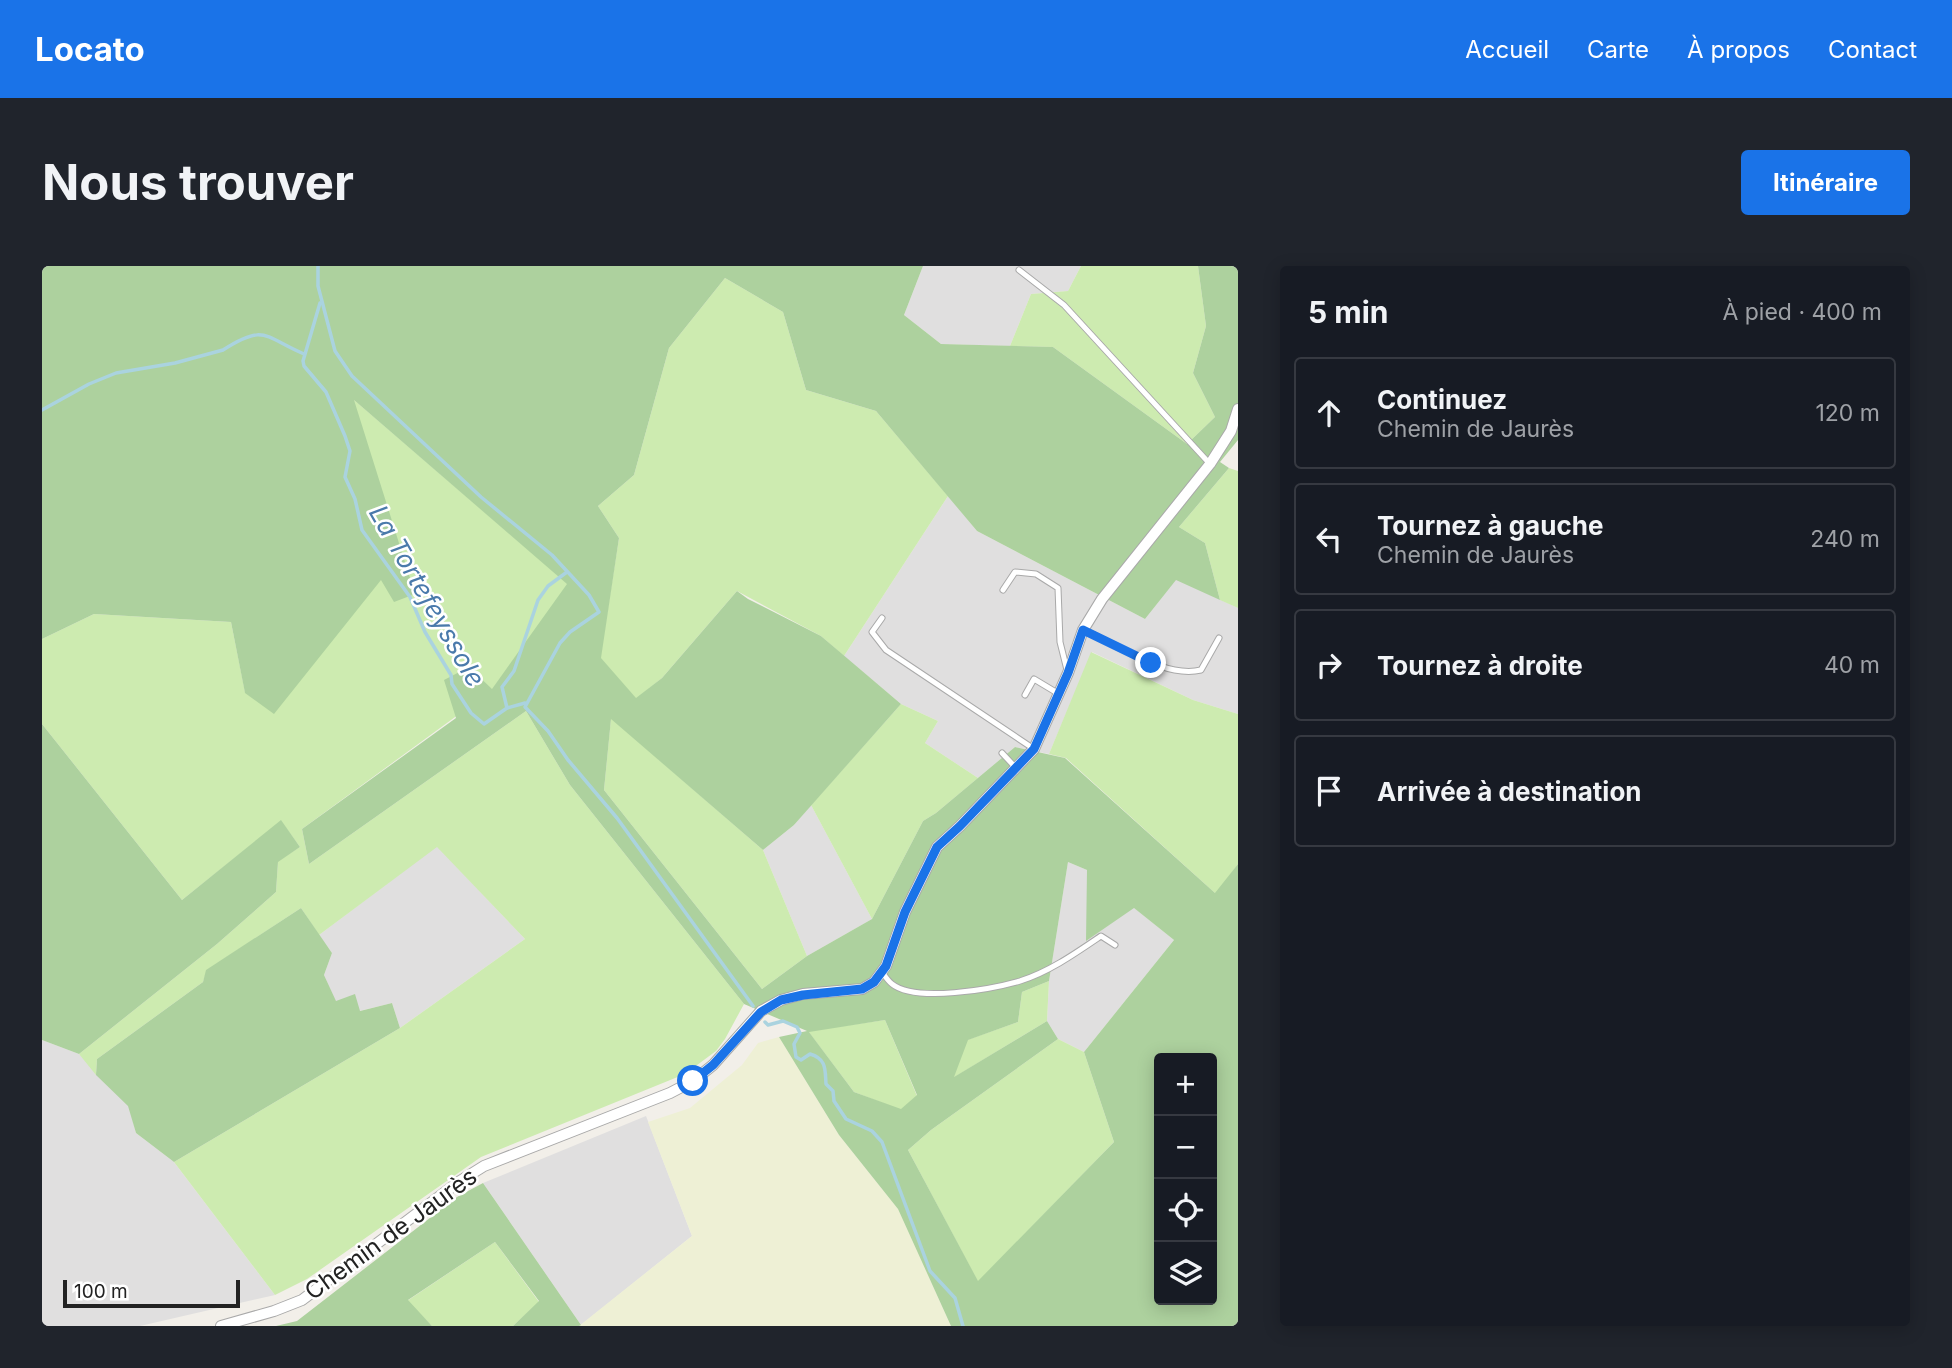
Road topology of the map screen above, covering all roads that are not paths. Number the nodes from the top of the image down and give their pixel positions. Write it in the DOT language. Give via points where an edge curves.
graph roads {
  1 [pos="1019,270"];
  2 [pos="1238,409"];
  3 [pos="1210,464"];
  4 [pos="1003,590"];
  5 [pos="882,618"];
  6 [pos="1083,630"];
  7 [pos="1219,638"];
  8 [pos="1068,673"];
  9 [pos="1059,694"];
  10 [pos="1025,695"];
  11 [pos="1034,749"];
  12 [pos="1002,753"];
  13 [pos="1016,768"];
  14 [pos="1115,945"];
  15 [pos="882,972"];
  16 [pos="221,1326"];
  1 -- 3 [label="lane" via="1064,305"];
  2 -- 3 [label="street" via="1231,431"];
  3 -- 6 [label="street" via="1102,599"];
  4 -- 8 [label="lane" via="1015,572 1036,574 1058,588 1059,642"];
  5 -- 11 [label="lane" via="872,632 886,650"];
  6 -- 7 [label="lane" via="1151,663 1191,673 1201,670"];
  6 -- 8 [label="street"];
  8 -- 9 [label="street"];
  9 -- 10 [label="lane" via="1034,679"];
  9 -- 11 [label="street"];
  11 -- 13 [label="street"];
  12 -- 13 [label="lane"];
  13 -- 15 [label="street" via="937,847"];
  14 -- 15 [label="lane" via="1101,936 1068,959 1021,981 944,994 910,993 892,984"];
  15 -- 16 [label="street, Chemin de Jaurès" via="862,989 781,1000 761,1012 693,1081 484,1166 302,1300"];
}
